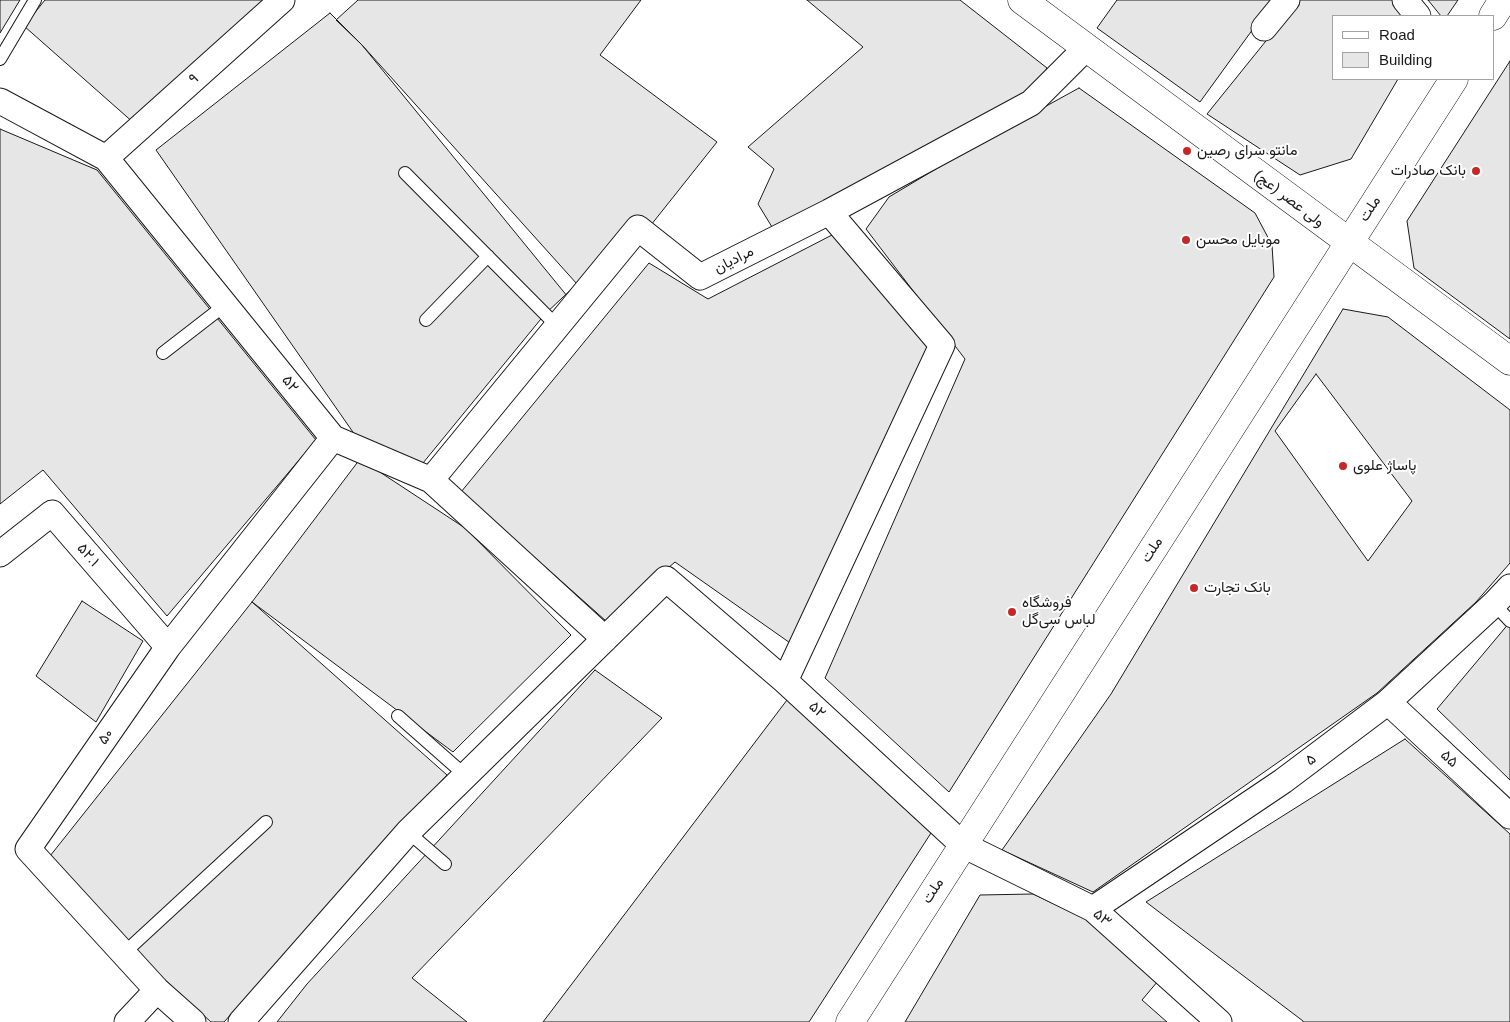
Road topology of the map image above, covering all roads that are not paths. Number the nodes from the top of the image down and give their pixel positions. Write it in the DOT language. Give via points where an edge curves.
graph roads {
  1 [pos="35,0"];
  2 [pos="282,0"];
  3 [pos="1022,0"];
  4 [pos="1288,0"];
  5 [pos="1405,0"];
  6 [pos="1417,15"];
  7 [pos="1264,28"];
  8 [pos="1086,48"];
  9 [pos="0,59"];
  10 [pos="1453,80"];
  11 [pos="0,101"];
  12 [pos="106,158"];
  13 [pos="405,173"];
  14 [pos="829,212"];
  15 [pos="1348,243"];
  16 [pos="488,256"];
  17 [pos="225,305"];
  18 [pos="426,320"];
  19 [pos="557,326"];
  20 [pos="163,354"];
  21 [pos="1510,361"];
  22 [pos="333,438"];
  23 [pos="431,480"];
  24 [pos="0,554"];
  25 [pos="1505,604"];
  26 [pos="605,640"];
  27 [pos="168,647"];
  28 [pos="785,680"];
  29 [pos="1388,702"];
  30 [pos="398,716"];
  31 [pos="466,776"];
  32 [pos="1510,816"];
  33 [pos="266,822"];
  34 [pos="408,832"];
  35 [pos="963,845"];
  36 [pos="445,864"];
  37 [pos="1093,909"];
  38 [pos="123,954"];
  39 [pos="157,990"];
  40 [pos="128,1022"];
  41 [pos="194,1022"];
  42 [pos="240,1022"];
  43 [pos="850,1022"];
  44 [pos="1219,1022"];
  1 -- 9 [label="lane"];
  2 -- 12 [label="street, ۹"];
  3 -- 8 [label="main road, ولی عصر (عج)"];
  4 -- 7 [label="street"];
  5 -- 6 [label="street"];
  8 -- 14 [label="street, مرادیان" via="1032,103"];
  8 -- 15 [label="main road, ولی عصر (عج)"];
  10 -- 15 [label="main road, ملت"];
  11 -- 12 [label="street, ۵۲"];
  12 -- 17 [label="street, ۵۲"];
  13 -- 16 [label="lane"];
  14 -- 19 [label="street, مرادیان" via="700,277 638,228"];
  14 -- 28 [label="street" via="942,345"];
  15 -- 21 [label="main road, ولی عصر (عج)"];
  15 -- 35 [label="main road, ملت"];
  16 -- 18 [label="lane"];
  16 -- 19 [label="lane"];
  17 -- 20 [label="lane"];
  17 -- 22 [label="street, ۵۲"];
  19 -- 23 [label="street, مرادیان"];
  22 -- 23 [label="street, ۵۲"];
  22 -- 27 [label="street, ۵۰"];
  23 -- 26 [label="street, ۵۲"];
  24 -- 27 [label="street, ۵۲.۱" via="52,513"];
  25 -- 29 [label="street, ۵"];
  26 -- 28 [label="street, ۵۲" via="666,579"];
  26 -- 31 [label="street"];
  27 -- 38 [label="street, ۵۰" via="28,849"];
  28 -- 35 [label="street, ۵۲"];
  29 -- 32 [label="street, ۵۵"];
  29 -- 37 [label="street, ۵" via="1283,781"];
  30 -- 31 [label="lane"];
  31 -- 34 [label="street"];
  33 -- 38 [label="lane"];
  34 -- 36 [label="lane"];
  34 -- 42 [label="street"];
  35 -- 37 [label="street, ۵۳"];
  35 -- 43 [label="main road, ملت"];
  37 -- 44 [label="street, ۵۳"];
  38 -- 39 [label="street, ۵۰"];
  39 -- 40 [label="street"];
  39 -- 41 [label="street, ۵۰"];
}
